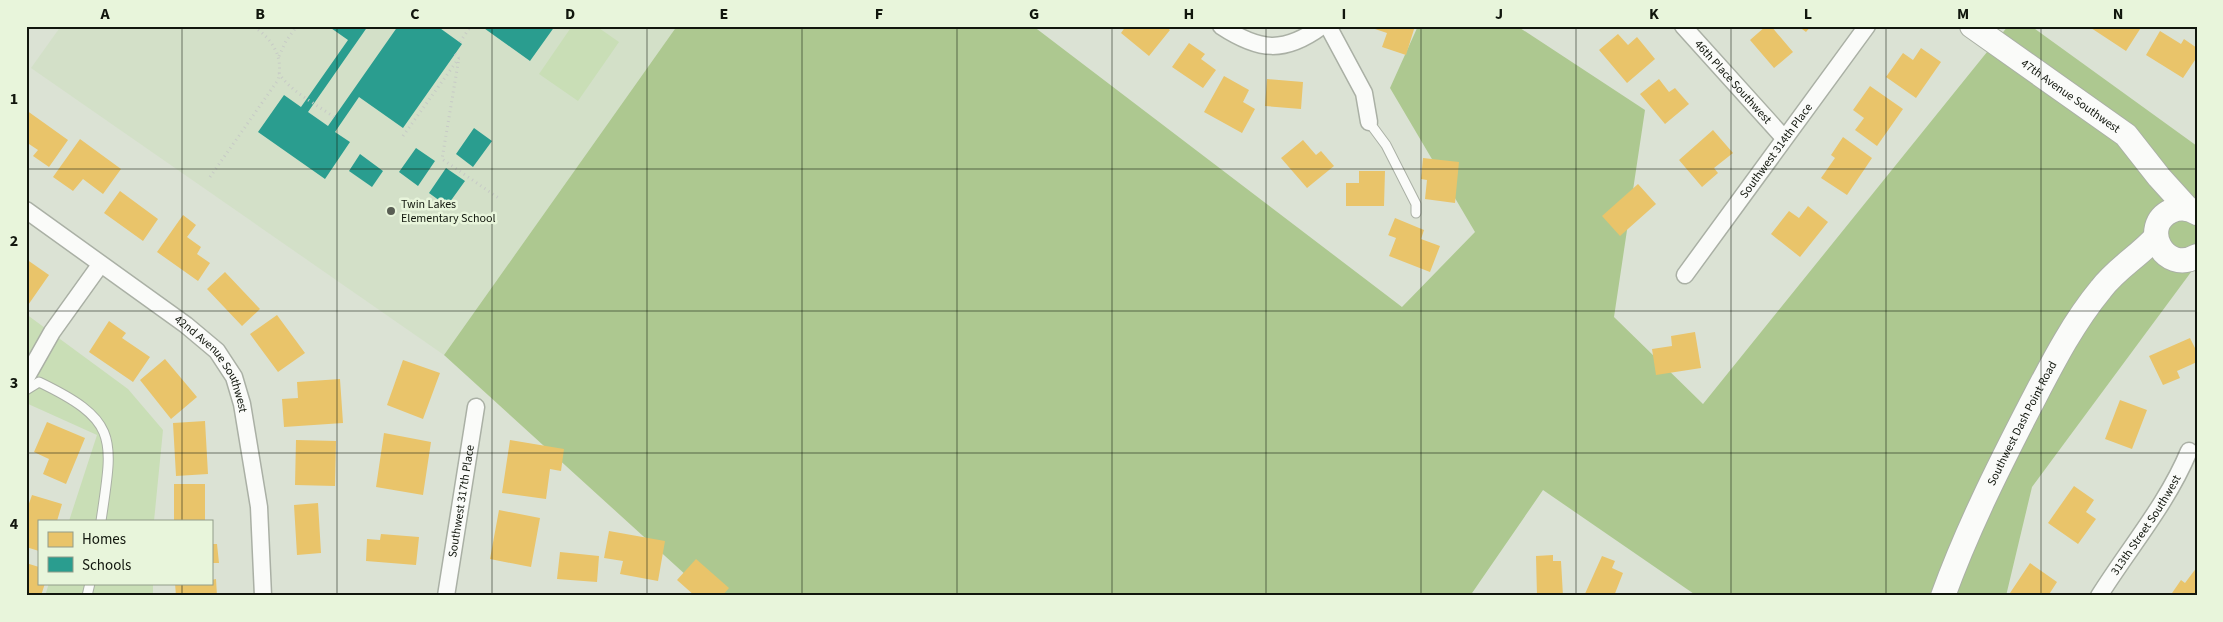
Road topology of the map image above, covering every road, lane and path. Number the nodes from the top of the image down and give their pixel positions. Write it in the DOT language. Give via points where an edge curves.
graph roads {
  1 [pos="253,26"];
  2 [pos="297,26"];
  3 [pos="471,26"];
  4 [pos="1221,26"];
  5 [pos="1322,26"];
  6 [pos="1328,26"];
  7 [pos="1683,26"];
  8 [pos="1866,26"];
  9 [pos="1972,26"];
  10 [pos="460,42"];
  11 [pos="456,54"];
  12 [pos="460,58"];
  13 [pos="278,59"];
  14 [pos="279,73"];
  15 [pos="334,117"];
  16 [pos="1369,122"];
  17 [pos="403,136"];
  18 [pos="1784,138"];
  19 [pos="2159,177"];
  20 [pos="210,178"];
  21 [pos="500,199"];
  22 [pos="26,210"];
  23 [pos="2192,211"];
  24 [pos="1416,214"];
  25 [pos="2157,231"];
  26 [pos="2197,256"];
  27 [pos="2173,259"];
  28 [pos="2123,264"];
  29 [pos="100,265"];
  30 [pos="1686,275"];
  31 [pos="26,378"];
  32 [pos="26,390"];
  33 [pos="476,407"];
  34 [pos="2189,451"];
  35 [pos="101,520"];
  36 [pos="1943,595"];
  37 [pos="263,596"];
  38 [pos="446,596"];
  39 [pos="2099,596"];
  1 -- 13 [label="path" via="273,44"];
  2 -- 13 [label="path"];
  3 -- 10 [label="path"];
  4 -- 5 [label="street" via="1248,42 1272,48 1295,42"];
  6 -- 16 [label="street" via="1364,93"];
  7 -- 18 [label="street, 46th Place Southwest"];
  8 -- 18 [label="street, Southwest 314th Place"];
  9 -- 19 [label="main road, 47th Avenue Southwest" via="2126,135"];
  11 -- 12 [label="path"];
  12 -- 17 [label="path"];
  12 -- 21 [label="path" via="442,159"];
  13 -- 14 [label="path"];
  14 -- 15 [label="path" via="292,87"];
  14 -- 20 [label="path" via="276,84"];
  16 -- 24 [label="lane" via="1404,179 1416,204"];
  18 -- 30 [label="street, Southwest 314th Place"];
  19 -- 23 [label="main road, 47th Avenue Southwest"];
  19 -- 25 [label="main road"];
  22 -- 29 [label="street, 42nd Avenue Southwest"];
  23 -- 25 [label="main road, Southwest Dash Point Road" via="2181,209 2167,213"];
  25 -- 27 [label="main road" via="2162,250"];
  25 -- 28 [label="main road, Southwest Dash Point Road" via="2147,247"];
  26 -- 27 [label="main road" via="2186,260"];
  27 -- 28 [label="main road"];
  28 -- 36 [label="main road, Southwest Dash Point Road" via="2085,310 2056,358 1962,544"];
  29 -- 31 [label="street" via="52,332"];
  29 -- 37 [label="street, 42nd Avenue Southwest" via="186,325 216,351 234,377 242,404 259,508"];
  32 -- 35 [label="lane" via="39,382 75,400 99,421 106,438 109,463"];
  33 -- 38 [label="street, Southwest 317th Place"];
  34 -- 39 [label="street, 313th Street Southwest" via="2180,474"];
}
